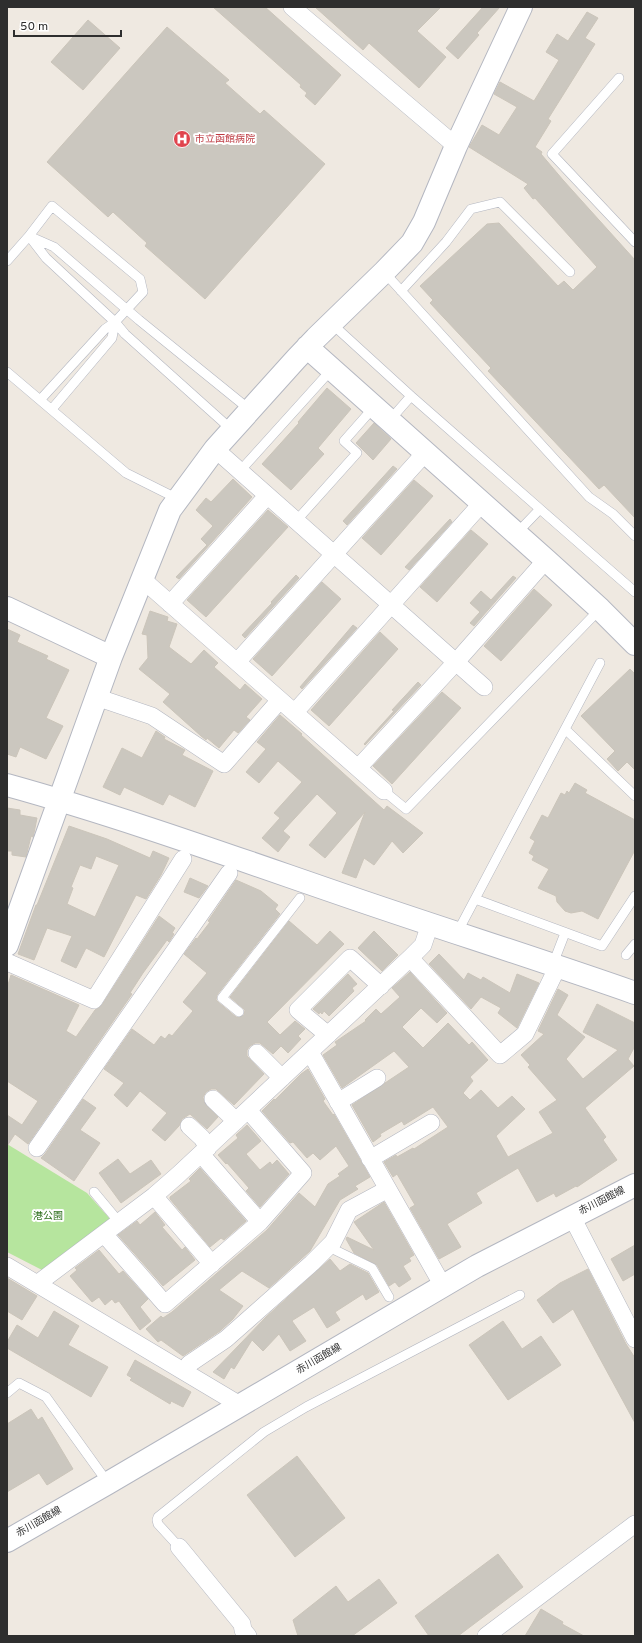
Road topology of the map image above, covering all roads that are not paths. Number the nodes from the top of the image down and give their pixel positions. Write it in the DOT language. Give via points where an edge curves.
graph roads {
  1 [pos="292,7"];
  2 [pos="521,7"];
  3 [pos="619,78"];
  4 [pos="456,146"];
  5 [pos="28,236"];
  6 [pos="635,242"];
  7 [pos="7,261"];
  8 [pos="384,272"];
  9 [pos="570,272"];
  10 [pos="400,291"];
  11 [pos="126,308"];
  12 [pos="115,322"];
  13 [pos="331,323"];
  14 [pos="307,347"];
  15 [pos="332,369"];
  16 [pos="7,372"];
  17 [pos="411,396"];
  18 [pos="40,400"];
  19 [pos="52,409"];
  20 [pos="250,410"];
  21 [pos="382,414"];
  22 [pos="232,430"];
  23 [pos="215,449"];
  24 [pos="425,453"];
  25 [pos="240,471"];
  26 [pos="267,496"];
  27 [pos="178,499"];
  28 [pos="482,503"];
  29 [pos="540,509"];
  30 [pos="296,521"];
  31 [pos="516,534"];
  32 [pos="635,536"];
  33 [pos="334,555"];
  34 [pos="546,560"];
  35 [pos="142,579"];
  36 [pos="635,592"];
  37 [pos="170,604"];
  38 [pos="390,604"];
  39 [pos="7,608"];
  40 [pos="600,609"];
  41 [pos="635,644"];
  42 [pos="111,657"];
  43 [pos="237,662"];
  44 [pos="456,662"];
  45 [pos="600,663"];
  46 [pos="484,688"];
  47 [pos="96,697"];
  48 [pos="280,700"];
  49 [pos="294,712"];
  50 [pos="565,729"];
  51 [pos="358,768"];
  52 [pos="7,785"];
  53 [pos="384,791"];
  54 [pos="635,796"];
  55 [pos="60,801"];
  56 [pos="183,859"];
  57 [pos="229,873"];
  58 [pos="635,896"];
  59 [pos="300,898"];
  60 [pos="475,899"];
  61 [pos="430,924"];
  62 [pos="457,933"];
  63 [pos="564,933"];
  64 [pos="635,944"];
  65 [pos="7,945"];
  66 [pos="626,955"];
  67 [pos="410,958"];
  68 [pos="7,962"];
  69 [pos="555,965"];
  70 [pos="381,986"];
  71 [pos="635,993"];
  72 [pos="239,1012"];
  73 [pos="328,1035"];
  74 [pos="310,1052"];
  75 [pos="258,1053"];
  76 [pos="282,1078"];
  77 [pos="377,1078"];
  78 [pos="214,1099"];
  79 [pos="338,1102"];
  80 [pos="242,1115"];
  81 [pos="431,1123"];
  82 [pos="189,1126"];
  83 [pos="37,1148"];
  84 [pos="205,1151"];
  85 [pos="370,1159"];
  86 [pos="635,1185"];
  87 [pos="388,1189"];
  88 [pos="94,1192"];
  89 [pos="154,1196"];
  90 [pos="572,1217"];
  91 [pos="119,1222"];
  92 [pos="260,1222"];
  93 [pos="104,1234"];
  94 [pos="330,1245"];
  95 [pos="212,1264"];
  96 [pos="7,1266"];
  97 [pos="37,1284"];
  98 [pos="443,1286"];
  99 [pos="520,1296"];
  100 [pos="389,1298"];
  101 [pos="635,1339"];
  102 [pos="189,1364"];
  103 [pos="7,1392"];
  104 [pos="240,1405"];
  105 [pos="108,1483"];
  106 [pos="635,1524"];
  107 [pos="7,1541"];
  108 [pos="179,1547"];
  109 [pos="518,1612"];
  110 [pos="248,1636"];
  111 [pos="486,1636"];
  112 [pos="503,1636"];
  1 -- 4 [label="street"];
  2 -- 4 [label="street"];
  3 -- 6 [label="lane" via="552,154"];
  4 -- 8 [label="street" via="424,222 412,243"];
  5 -- 7 [label="lane"];
  5 -- 11 [label="lane" via="54,246"];
  5 -- 11 [label="lane" via="52,206 140,279 143,292"];
  5 -- 12 [label="lane" via="46,258"];
  8 -- 10 [label="lane"];
  8 -- 13 [label="street"];
  9 -- 10 [label="lane" via="500,202 471,209 446,242"];
  10 -- 32 [label="lane" via="589,497 613,514"];
  11 -- 12 [label="lane"];
  11 -- 20 [label="lane"];
  12 -- 18 [label="lane" via="105,329"];
  12 -- 19 [label="lane" via="112,338"];
  12 -- 22 [label="lane" via="125,334"];
  13 -- 14 [label="street"];
  13 -- 17 [label="lane"];
  14 -- 15 [label="street"];
  14 -- 20 [label="street"];
  15 -- 21 [label="street"];
  15 -- 25 [label="lane"];
  16 -- 18 [label="lane"];
  17 -- 21 [label="lane"];
  17 -- 29 [label="lane"];
  18 -- 19 [label="lane"];
  19 -- 27 [label="lane" via="126,473"];
  20 -- 22 [label="street"];
  21 -- 24 [label="street"];
  21 -- 30 [label="lane" via="344,441 356,453"];
  22 -- 23 [label="street"];
  23 -- 25 [label="street"];
  23 -- 27 [label="street"];
  24 -- 28 [label="street"];
  24 -- 33 [label="street"];
  25 -- 26 [label="street"];
  26 -- 30 [label="street"];
  26 -- 37 [label="street"];
  27 -- 35 [label="street" via="170,510"];
  28 -- 31 [label="street"];
  28 -- 38 [label="street"];
  29 -- 31 [label="lane"];
  29 -- 36 [label="lane"];
  30 -- 33 [label="street"];
  31 -- 34 [label="street"];
  33 -- 38 [label="street"];
  33 -- 43 [label="street"];
  34 -- 40 [label="street"];
  34 -- 44 [label="street"];
  35 -- 37 [label="street"];
  35 -- 42 [label="street"];
  37 -- 43 [label="street"];
  38 -- 44 [label="street"];
  38 -- 49 [label="street"];
  39 -- 42 [label="street"];
  40 -- 41 [label="street"];
  40 -- 53 [label="lane" via="406,809"];
  42 -- 47 [label="street"];
  43 -- 48 [label="street"];
  44 -- 46 [label="street"];
  44 -- 51 [label="street"];
  45 -- 50 [label="lane"];
  47 -- 48 [label="street" via="152,716 224,764"];
  47 -- 55 [label="street"];
  48 -- 49 [label="street"];
  49 -- 51 [label="street"];
  50 -- 54 [label="lane"];
  50 -- 60 [label="lane"];
  51 -- 53 [label="street"];
  52 -- 55 [label="street"];
  55 -- 61 [label="street"];
  55 -- 65 [label="street"];
  56 -- 68 [label="street" via="94,1000"];
  57 -- 83 [label="street"];
  58 -- 63 [label="lane" via="602,946"];
  59 -- 72 [label="lane" via="222,998"];
  60 -- 62 [label="lane"];
  60 -- 63 [label="lane"];
  61 -- 62 [label="street"];
  61 -- 67 [label="street" via="423,945"];
  62 -- 69 [label="street"];
  63 -- 69 [label="lane"];
  64 -- 66 [label="lane"];
  67 -- 69 [label="street" via="500,1055 525,1034"];
  67 -- 70 [label="street"];
  69 -- 71 [label="street"];
  70 -- 73 [label="street"];
  70 -- 73 [label="street" via="350,958 298,1010"];
  73 -- 74 [label="street"];
  74 -- 76 [label="street"];
  74 -- 79 [label="street"];
  75 -- 76 [label="street"];
  76 -- 80 [label="street"];
  77 -- 79 [label="street"];
  78 -- 80 [label="street"];
  79 -- 85 [label="street"];
  80 -- 84 [label="street"];
  80 -- 92 [label="street" via="303,1173"];
  81 -- 85 [label="street"];
  82 -- 84 [label="street" via="202,1138"];
  84 -- 89 [label="street"];
  84 -- 92 [label="street"];
  85 -- 87 [label="street"];
  86 -- 90 [label="street, 赤川函館線"];
  87 -- 94 [label="street" via="349,1210"];
  87 -- 98 [label="street"];
  88 -- 91 [label="lane"];
  89 -- 91 [label="street"];
  89 -- 95 [label="street"];
  90 -- 98 [label="street, 赤川函館線"];
  90 -- 101 [label="street"];
  91 -- 93 [label="street"];
  92 -- 95 [label="street"];
  93 -- 95 [label="street" via="166,1304"];
  93 -- 97 [label="street"];
  94 -- 100 [label="lane" via="372,1268"];
  94 -- 102 [label="street" via="226,1340"];
  96 -- 97 [label="street"];
  97 -- 104 [label="street"];
  98 -- 104 [label="street, 赤川函館線"];
  99 -- 108 [label="lane" via="306,1407 264,1432 158,1518 158,1524"];
  103 -- 105 [label="lane" via="19,1383 46,1397"];
  104 -- 105 [label="street, 赤川函館線"];
  105 -- 107 [label="street, 赤川函館線"];
  106 -- 109 [label="street"];
  108 -- 110 [label="street" via="242,1624"];
  109 -- 111 [label="street"];
  109 -- 112 [label="street"];
}
